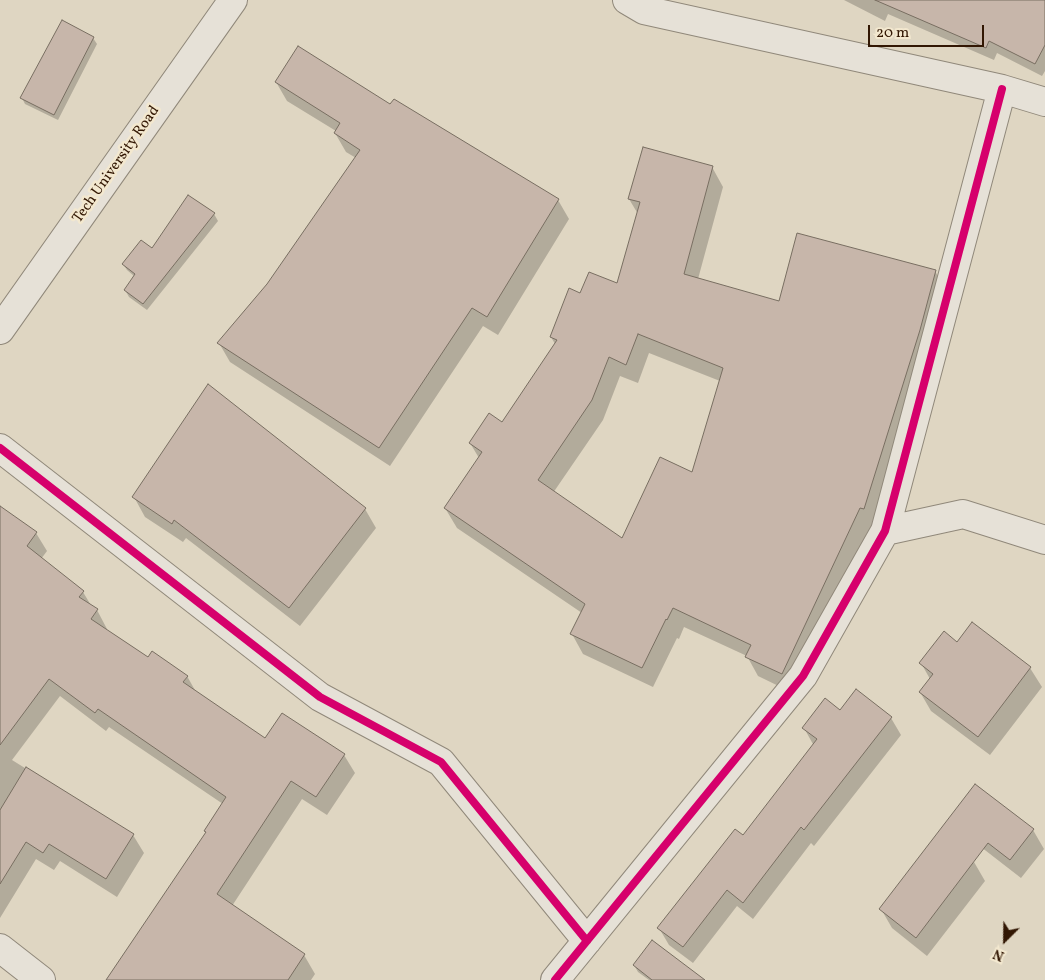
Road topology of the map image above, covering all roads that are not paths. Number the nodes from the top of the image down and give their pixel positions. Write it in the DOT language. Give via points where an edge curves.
graph roads {
  1 [pos="233,0"];
  2 [pos="627,0"];
  3 [pos="1002,89"];
  4 [pos="1045,102"];
  5 [pos="0,330"];
  6 [pos="0,448"];
  7 [pos="886,531"];
  8 [pos="1045,540"];
  9 [pos="587,941"];
  10 [pos="0,948"];
  11 [pos="42,980"];
  12 [pos="555,980"];
  1 -- 5 [label="street, Tech University Road"];
  2 -- 3 [label="street" via="644,10"];
  3 -- 4 [label="street"];
  3 -- 7 [label="street"];
  6 -- 9 [label="street" via="320,697 441,762"];
  7 -- 8 [label="street" via="963,514"];
  7 -- 9 [label="street" via="802,676"];
  9 -- 12 [label="street"];
  10 -- 11 [label="street"];
}
